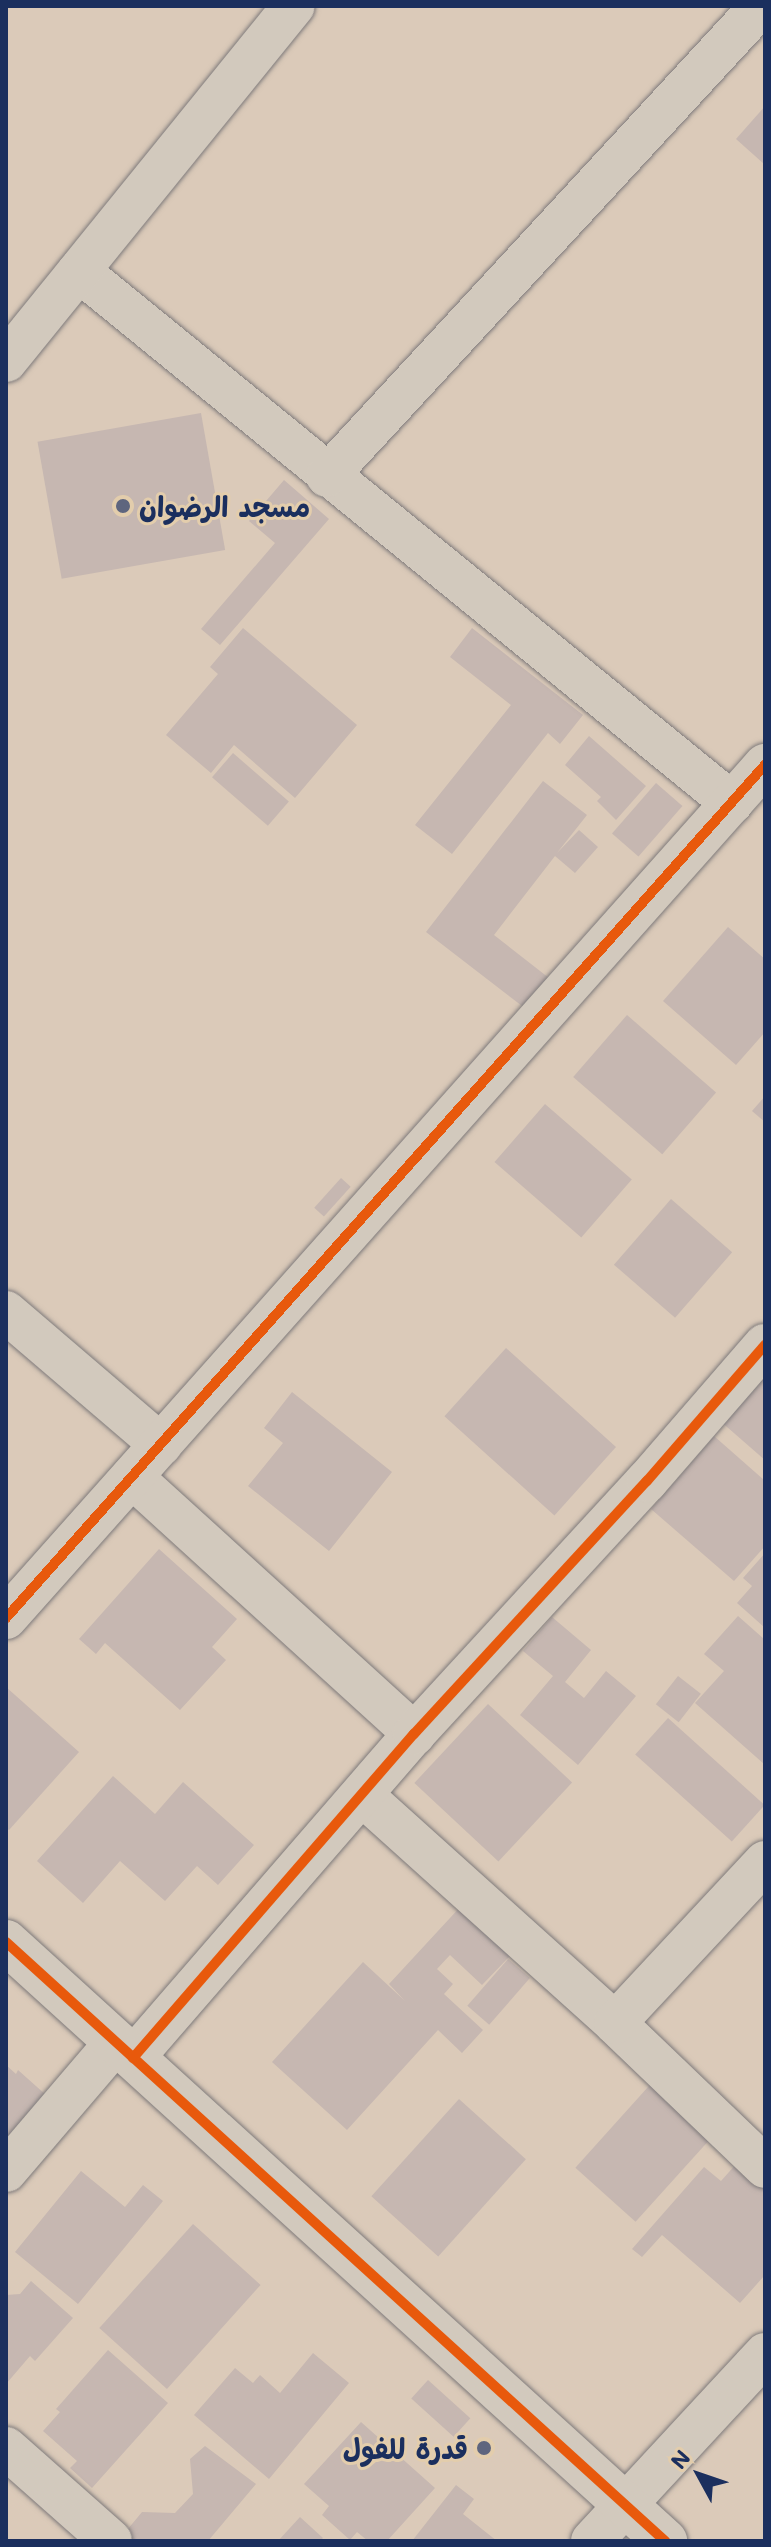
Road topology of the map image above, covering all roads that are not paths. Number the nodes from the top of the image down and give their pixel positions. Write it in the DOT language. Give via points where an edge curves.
graph roads {
  1 [pos="293,6"];
  2 [pos="761,6"];
  3 [pos="79,271"];
  4 [pos="6,361"];
  5 [pos="327,476"];
  6 [pos="765,765"];
  7 [pos="732,803"];
  8 [pos="6,1312"];
  9 [pos="765,1345"];
  10 [pos="161,1445"];
  11 [pos="132,1477"];
  12 [pos="6,1618"];
  13 [pos="414,1734"];
  14 [pos="362,1795"];
  15 [pos="765,1862"];
  16 [pos="6,1942"];
  17 [pos="615,2023"];
  18 [pos="125,2050"];
  19 [pos="765,2167"];
  20 [pos="6,2171"];
  21 [pos="765,2354"];
  22 [pos="6,2448"];
  23 [pos="625,2505"];
  24 [pos="111,2541"];
  25 [pos="592,2541"];
  26 [pos="665,2541"];
  1 -- 3 [label="street"];
  2 -- 5 [label="street"];
  3 -- 4 [label="street"];
  3 -- 5 [label="street"];
  5 -- 7 [label="street"];
  6 -- 7 [label="street"];
  7 -- 10 [label="street"];
  8 -- 10 [label="street"];
  9 -- 13 [label="street"];
  10 -- 11 [label="street"];
  11 -- 12 [label="street"];
  11 -- 13 [label="street"];
  13 -- 14 [label="street"];
  14 -- 17 [label="street"];
  14 -- 18 [label="street"];
  15 -- 17 [label="street"];
  16 -- 18 [label="street"];
  17 -- 19 [label="street"];
  18 -- 20 [label="street"];
  18 -- 23 [label="street"];
  21 -- 23 [label="street"];
  22 -- 24 [label="street"];
  23 -- 25 [label="street"];
  23 -- 26 [label="street"];
}
